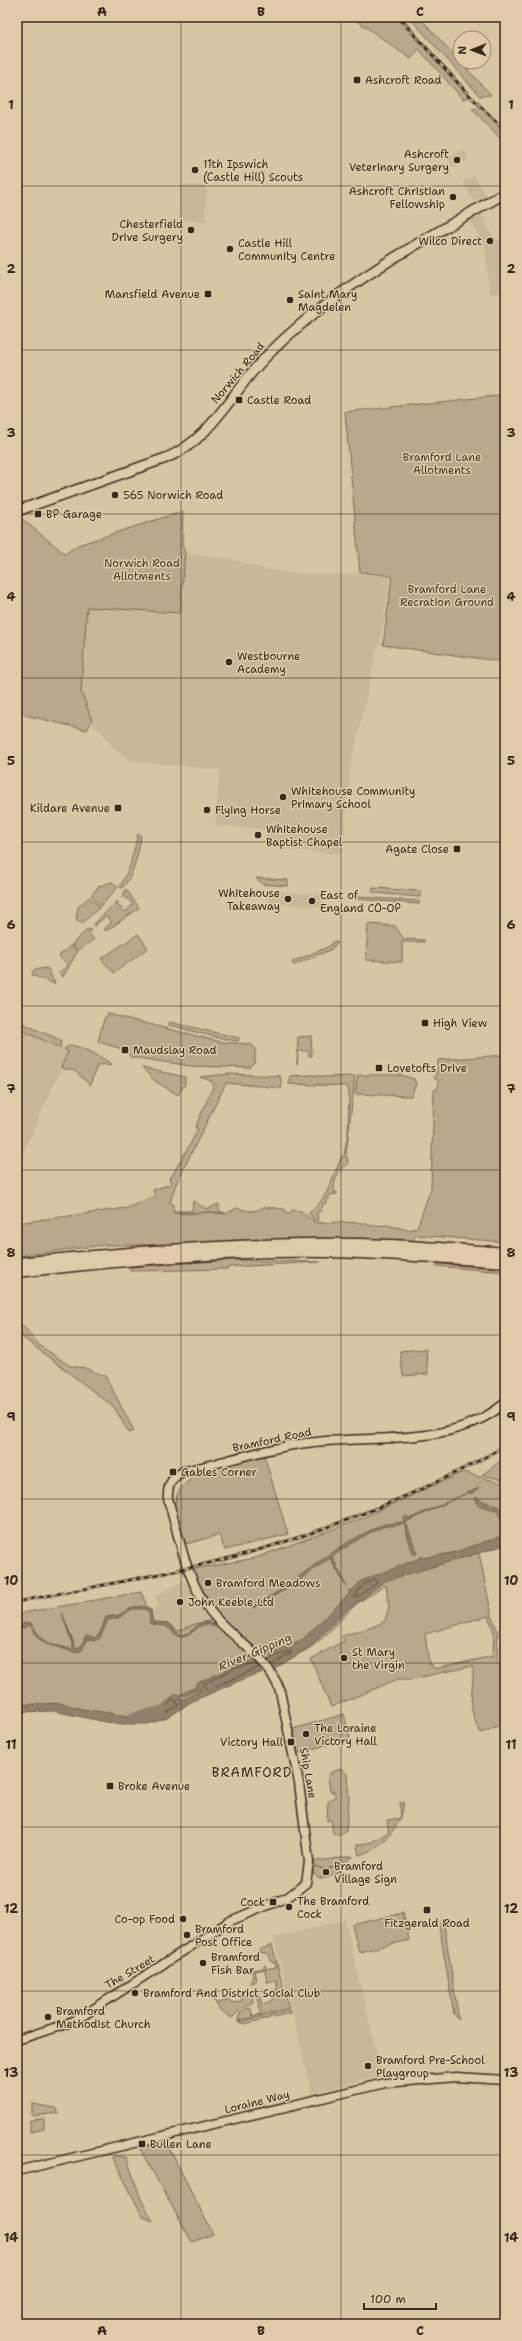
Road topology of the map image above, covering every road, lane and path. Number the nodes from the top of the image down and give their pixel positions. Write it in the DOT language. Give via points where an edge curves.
graph roads {
  1 [pos="505,193"];
  2 [pos="17,511"];
  3 [pos="505,1253"];
  4 [pos="505,1262"];
  5 [pos="17,1263"];
  6 [pos="17,1272"];
  7 [pos="505,1403"];
  8 [pos="186,1561"];
  9 [pos="249,1912"];
  10 [pos="17,2040"];
  11 [pos="505,2080"];
  12 [pos="17,2171"];
  1 -- 2 [label="main road, Norwich Road" via="377,269 318,310 264,359 205,431 188,447 166,458"];
  3 -- 5 [label="highway" via="389,1245 250,1246 120,1253"];
  4 -- 6 [label="highway" via="389,1255 247,1253 124,1261"];
  7 -- 8 [label="main road, Bramford Road" via="494,1412 465,1426 424,1435 307,1442 181,1473 169,1485 168,1499"];
  8 -- 9 [label="main road, Ship Lane" via="210,1612 258,1656 271,1672 280,1691 299,1783 309,1862 308,1879 303,1887 290,1896"];
  9 -- 10 [label="main road, The Street" via="230,1921 165,1964 132,1982 81,2017"];
  11 -- 12 [label="main road, Loraine Way" via="456,2077 385,2083"];
}
